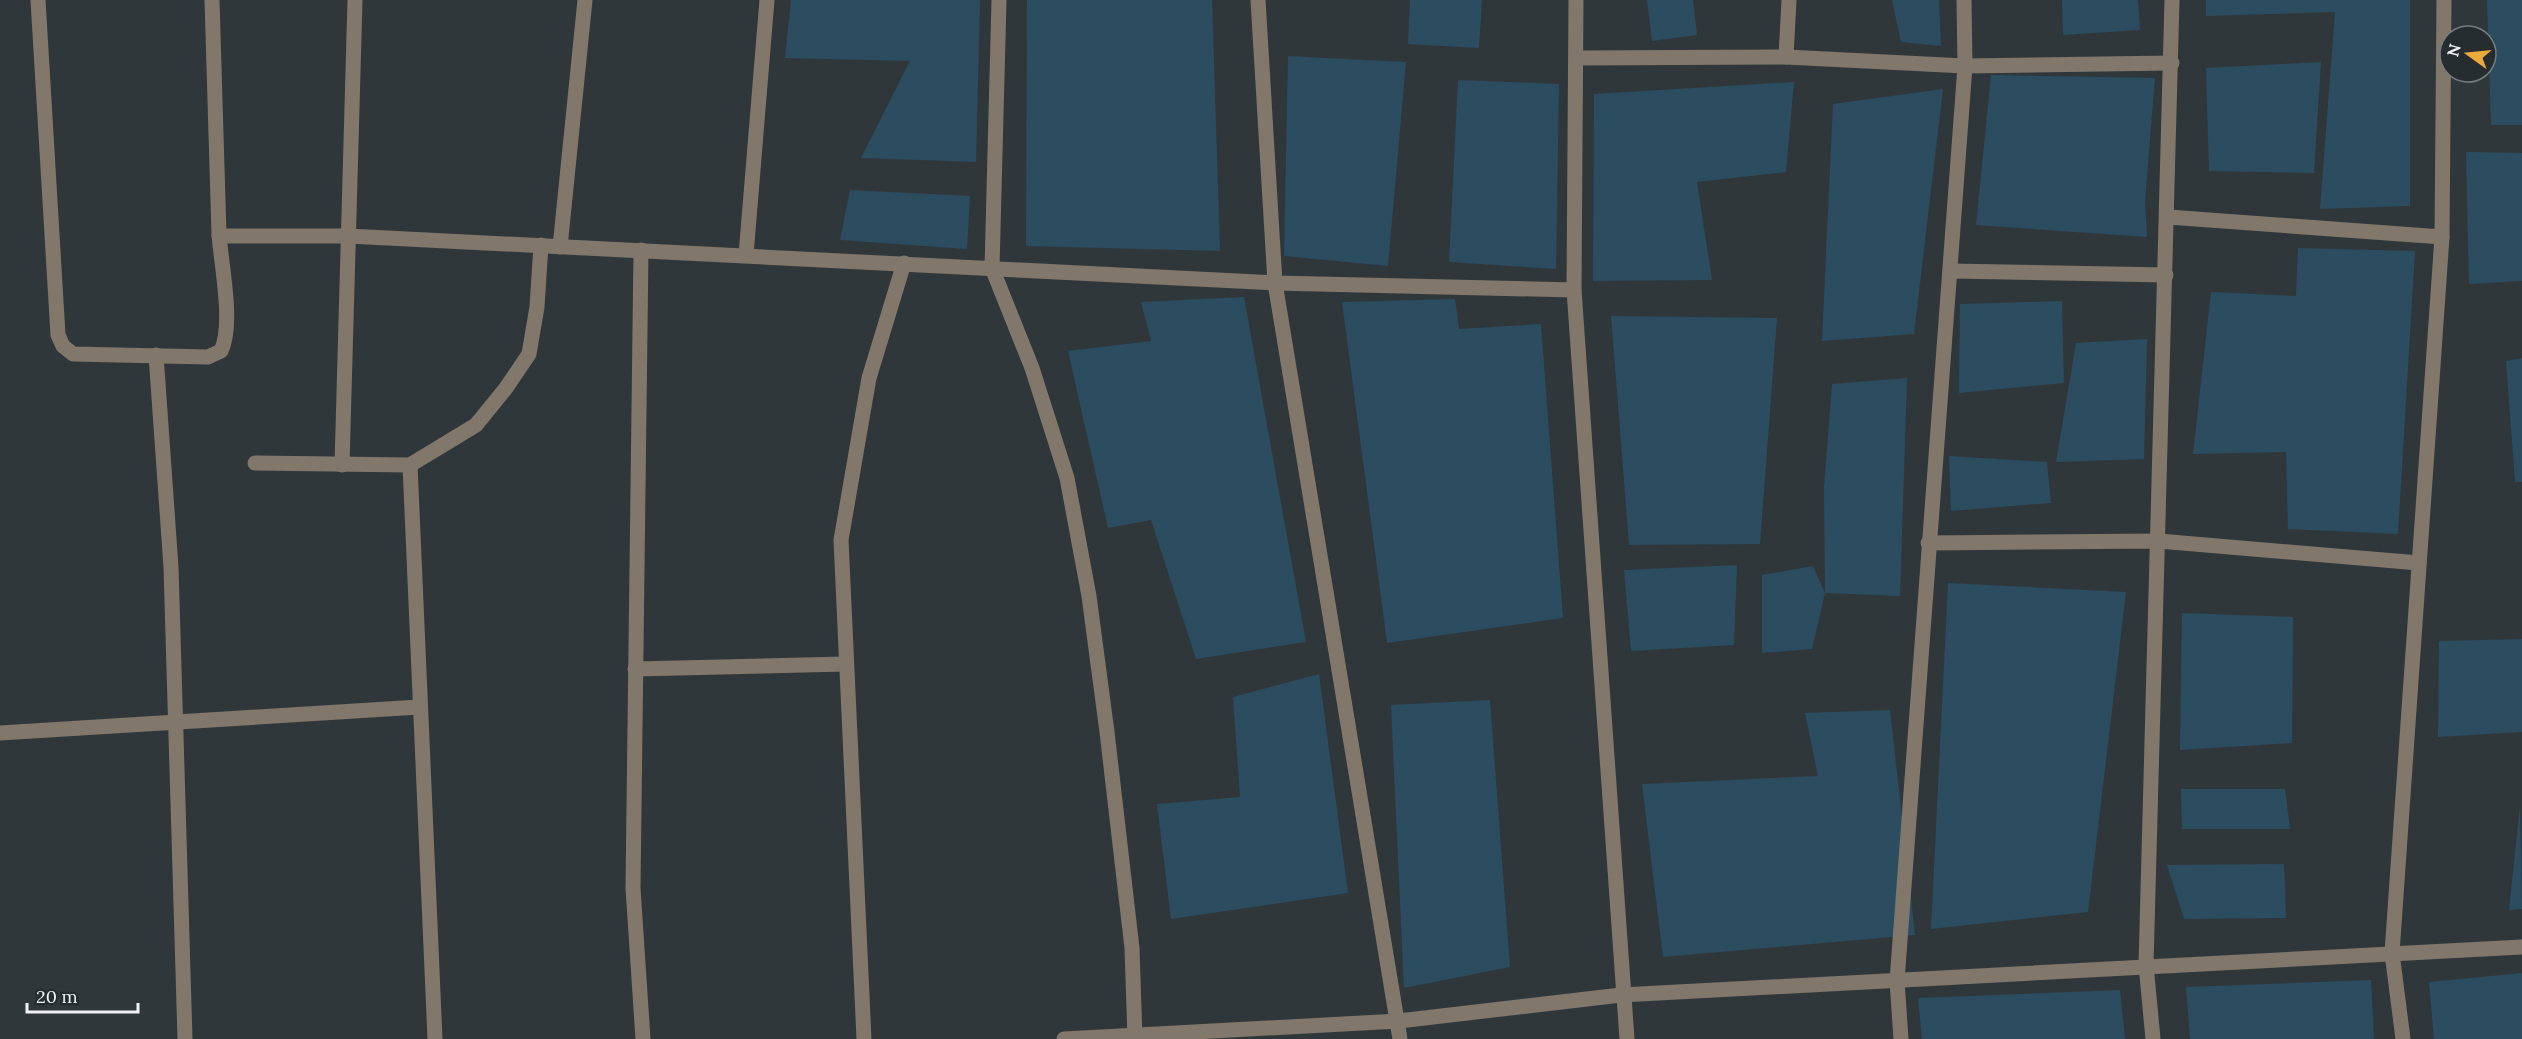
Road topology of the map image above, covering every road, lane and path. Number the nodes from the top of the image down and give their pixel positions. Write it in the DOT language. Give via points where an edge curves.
graph roads {
  1 [pos="38,0"];
  2 [pos="212,0"];
  3 [pos="355,0"];
  4 [pos="585,0"];
  5 [pos="766,0"];
  6 [pos="999,0"];
  7 [pos="1258,0"];
  8 [pos="1576,0"];
  9 [pos="1789,0"];
  10 [pos="1964,0"];
  11 [pos="2172,0"];
  12 [pos="2444,0"];
  13 [pos="1576,57"];
  14 [pos="1786,57"];
  15 [pos="2172,63"];
  16 [pos="1965,66"];
  17 [pos="2168,217"];
  18 [pos="219,236"];
  19 [pos="348,236"];
  20 [pos="2442,237"];
  21 [pos="542,245"];
  22 [pos="560,247"];
  23 [pos="641,250"];
  24 [pos="746,255"];
  25 [pos="904,263"];
  26 [pos="992,268"];
  27 [pos="1950,271"];
  28 [pos="2166,275"];
  29 [pos="1275,283"];
  30 [pos="1574,290"];
  31 [pos="156,355"];
  32 [pos="255,463"];
  33 [pos="342,465"];
  34 [pos="410,465"];
  35 [pos="2159,541"];
  36 [pos="1928,543"];
  37 [pos="2419,563"];
  38 [pos="846,664"];
  39 [pos="634,669"];
  40 [pos="419,707"];
  41 [pos="176,723"];
  42 [pos="0,733"];
  43 [pos="2522,947"];
  44 [pos="2392,953"];
  45 [pos="2146,965"];
  46 [pos="1897,981"];
  47 [pos="1622,995"];
  48 [pos="1399,1021"];
  49 [pos="1135,1036"];
  50 [pos="185,1039"];
  51 [pos="435,1039"];
  52 [pos="643,1039"];
  53 [pos="864,1039"];
  54 [pos="1064,1039"];
  55 [pos="1400,1039"];
  56 [pos="1627,1039"];
  57 [pos="1901,1039"];
  58 [pos="2153,1039"];
  59 [pos="2403,1039"];
  1 -- 31 [label="street" via="58,335 73,354"];
  2 -- 18 [label="street"];
  3 -- 19 [label="street"];
  4 -- 22 [label="street"];
  5 -- 24 [label="street"];
  6 -- 26 [label="street"];
  7 -- 29 [label="street"];
  8 -- 13 [label="street"];
  9 -- 14 [label="street"];
  10 -- 16 [label="street"];
  11 -- 15 [label="street"];
  12 -- 20 [label="street"];
  13 -- 14 [label="street"];
  13 -- 30 [label="street"];
  14 -- 16 [label="street"];
  15 -- 16 [label="street"];
  15 -- 17 [label="street"];
  16 -- 27 [label="street"];
  17 -- 20 [label="street"];
  17 -- 28 [label="street"];
  18 -- 19 [label="street"];
  18 -- 31 [label="street" via="226,325 221,351 208,357"];
  19 -- 21 [label="street"];
  19 -- 33 [label="street"];
  20 -- 37 [label="street"];
  21 -- 22 [label="street"];
  21 -- 34 [label="street" via="529,354 476,425"];
  22 -- 23 [label="street"];
  23 -- 24 [label="street"];
  23 -- 39 [label="street"];
  24 -- 25 [label="street"];
  25 -- 26 [label="street"];
  25 -- 38 [label="street" via="869,378 841,540"];
  26 -- 29 [label="street"];
  26 -- 49 [label="street" via="1032,368 1067,478 1089,596 1132,948"];
  27 -- 28 [label="street"];
  27 -- 36 [label="street"];
  28 -- 35 [label="street"];
  29 -- 30 [label="street"];
  29 -- 48 [label="street"];
  30 -- 47 [label="street"];
  31 -- 41 [label="street" via="171,567"];
  32 -- 33 [label="street"];
  33 -- 34 [label="street"];
  34 -- 40 [label="street"];
  35 -- 36 [label="street"];
  35 -- 37 [label="street"];
  35 -- 45 [label="street"];
  36 -- 46 [label="street"];
  37 -- 44 [label="street"];
  38 -- 39 [label="street"];
  38 -- 53 [label="street"];
  39 -- 52 [label="street" via="633,888"];
  40 -- 41 [label="street"];
  40 -- 51 [label="street"];
  41 -- 42 [label="street"];
  41 -- 50 [label="street"];
  43 -- 44 [label="street"];
  44 -- 45 [label="street"];
  44 -- 59 [label="street"];
  45 -- 46 [label="street"];
  45 -- 58 [label="street"];
  46 -- 47 [label="street"];
  46 -- 57 [label="street"];
  47 -- 48 [label="street"];
  47 -- 56 [label="street"];
  48 -- 49 [label="street"];
  48 -- 55 [label="street"];
  49 -- 54 [label="street"];
}
